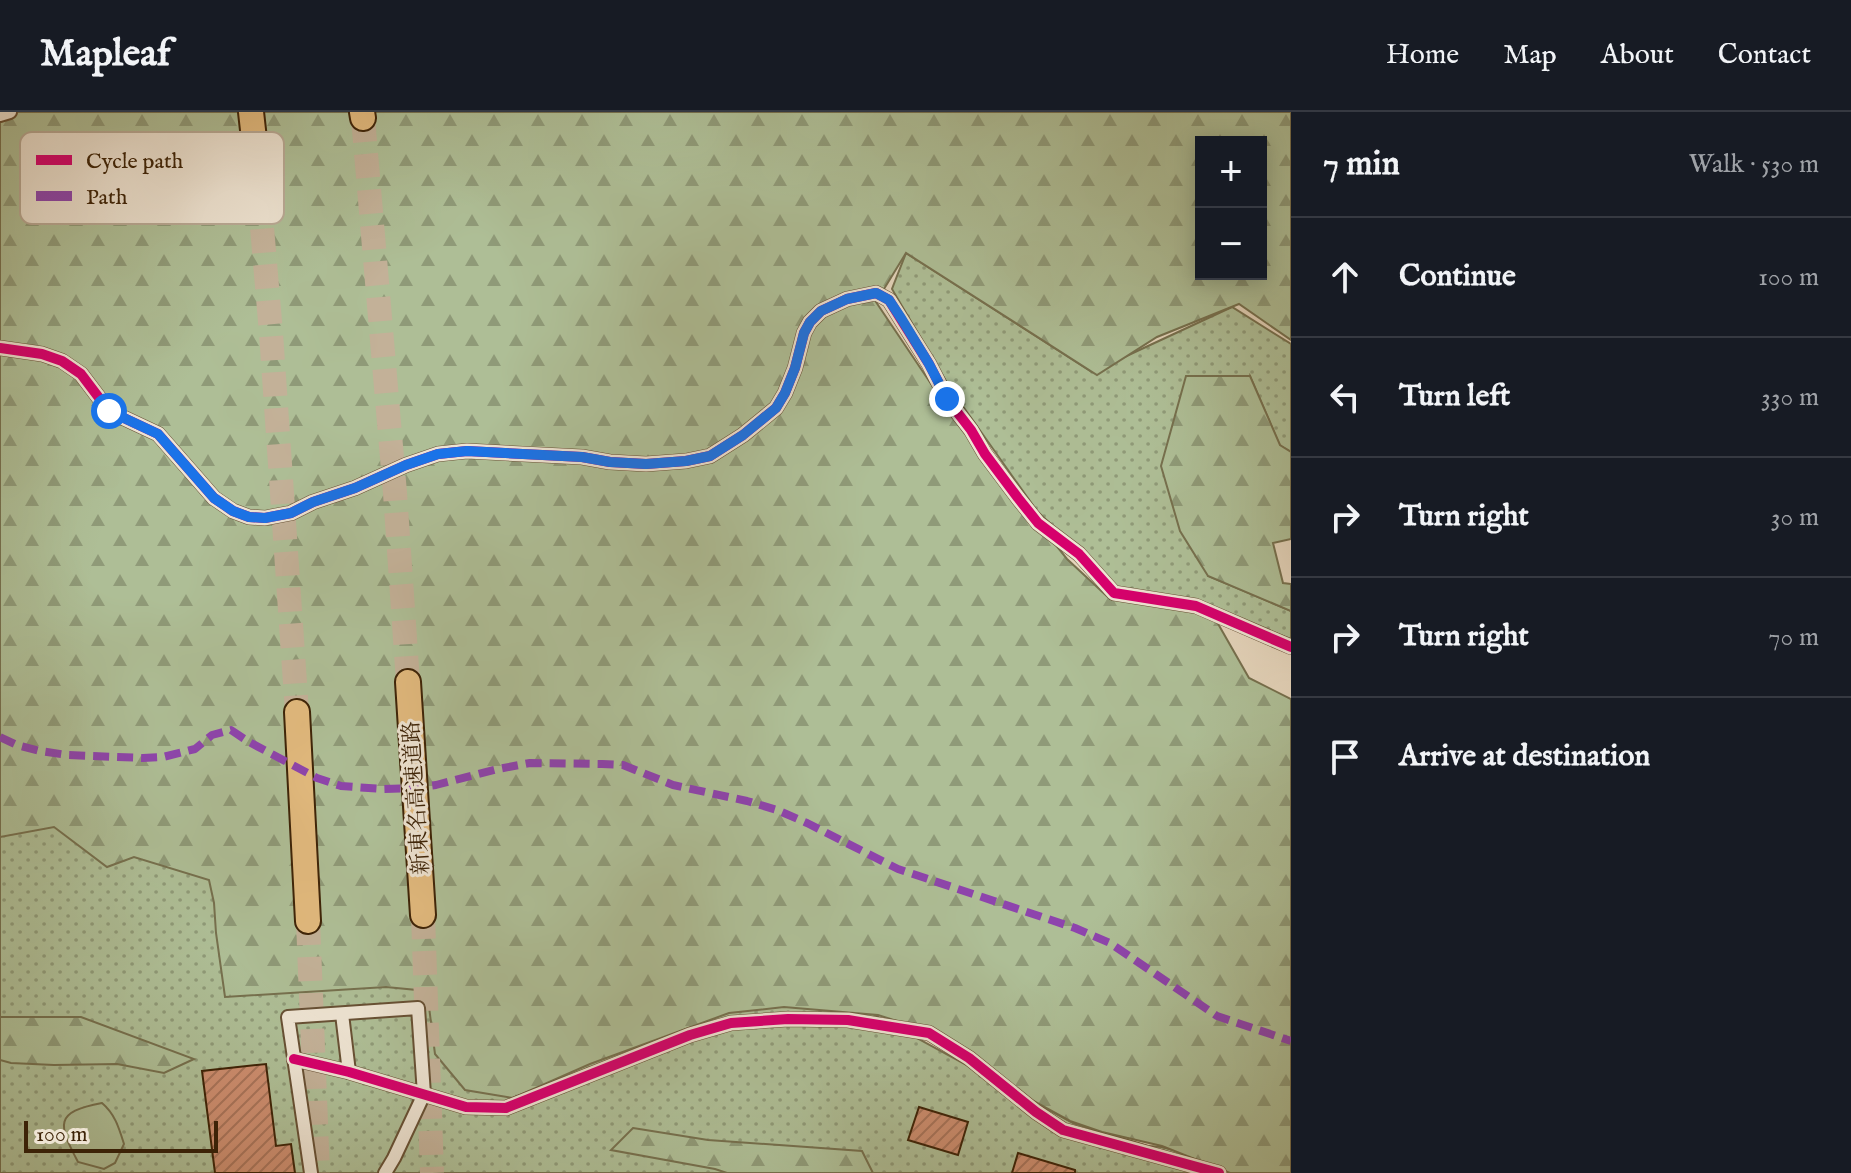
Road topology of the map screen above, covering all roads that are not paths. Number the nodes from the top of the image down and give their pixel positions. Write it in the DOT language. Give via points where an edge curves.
graph roads {
  1 [pos="10,112"];
  2 [pos="251,112"];
  3 [pos="0,115"];
  4 [pos="253,132"];
  5 [pos="0,348"];
  6 [pos="1291,647"];
  7 [pos="408,682"];
  8 [pos="297,712"];
  9 [pos="423,915"];
  10 [pos="308,921"];
  11 [pos="342,1014"];
  12 [pos="294,1059"];
  13 [pos="349,1072"];
  14 [pos="424,1094"];
  15 [pos="311,1173"];
  16 [pos="385,1173"];
  17 [pos="1219,1173"];
  1 -- 3 [label="street"];
  2 -- 4 [label="highway"];
  5 -- 6 [label="street" via="62,361 81,374 109,411 158,434 214,498 233,511 265,518 291,513 438,454 467,451 646,464 710,456 776,408 804,333 821,311 876,293 889,300 947,399 1018,498 1114,593 1196,606"];
  7 -- 9 [label="highway, 新東名高速道路"];
  8 -- 10 [label="highway"];
  11 -- 12 [label="street" via="288,1017"];
  11 -- 13 [label="street"];
  11 -- 14 [label="street" via="418,1008"];
  12 -- 13 [label="street"];
  12 -- 15 [label="street"];
  13 -- 14 [label="street"];
  14 -- 16 [label="street"];
  14 -- 17 [label="street" via="466,1107 506,1108 731,1023 848,1020 929,1033 1063,1130"];
}
